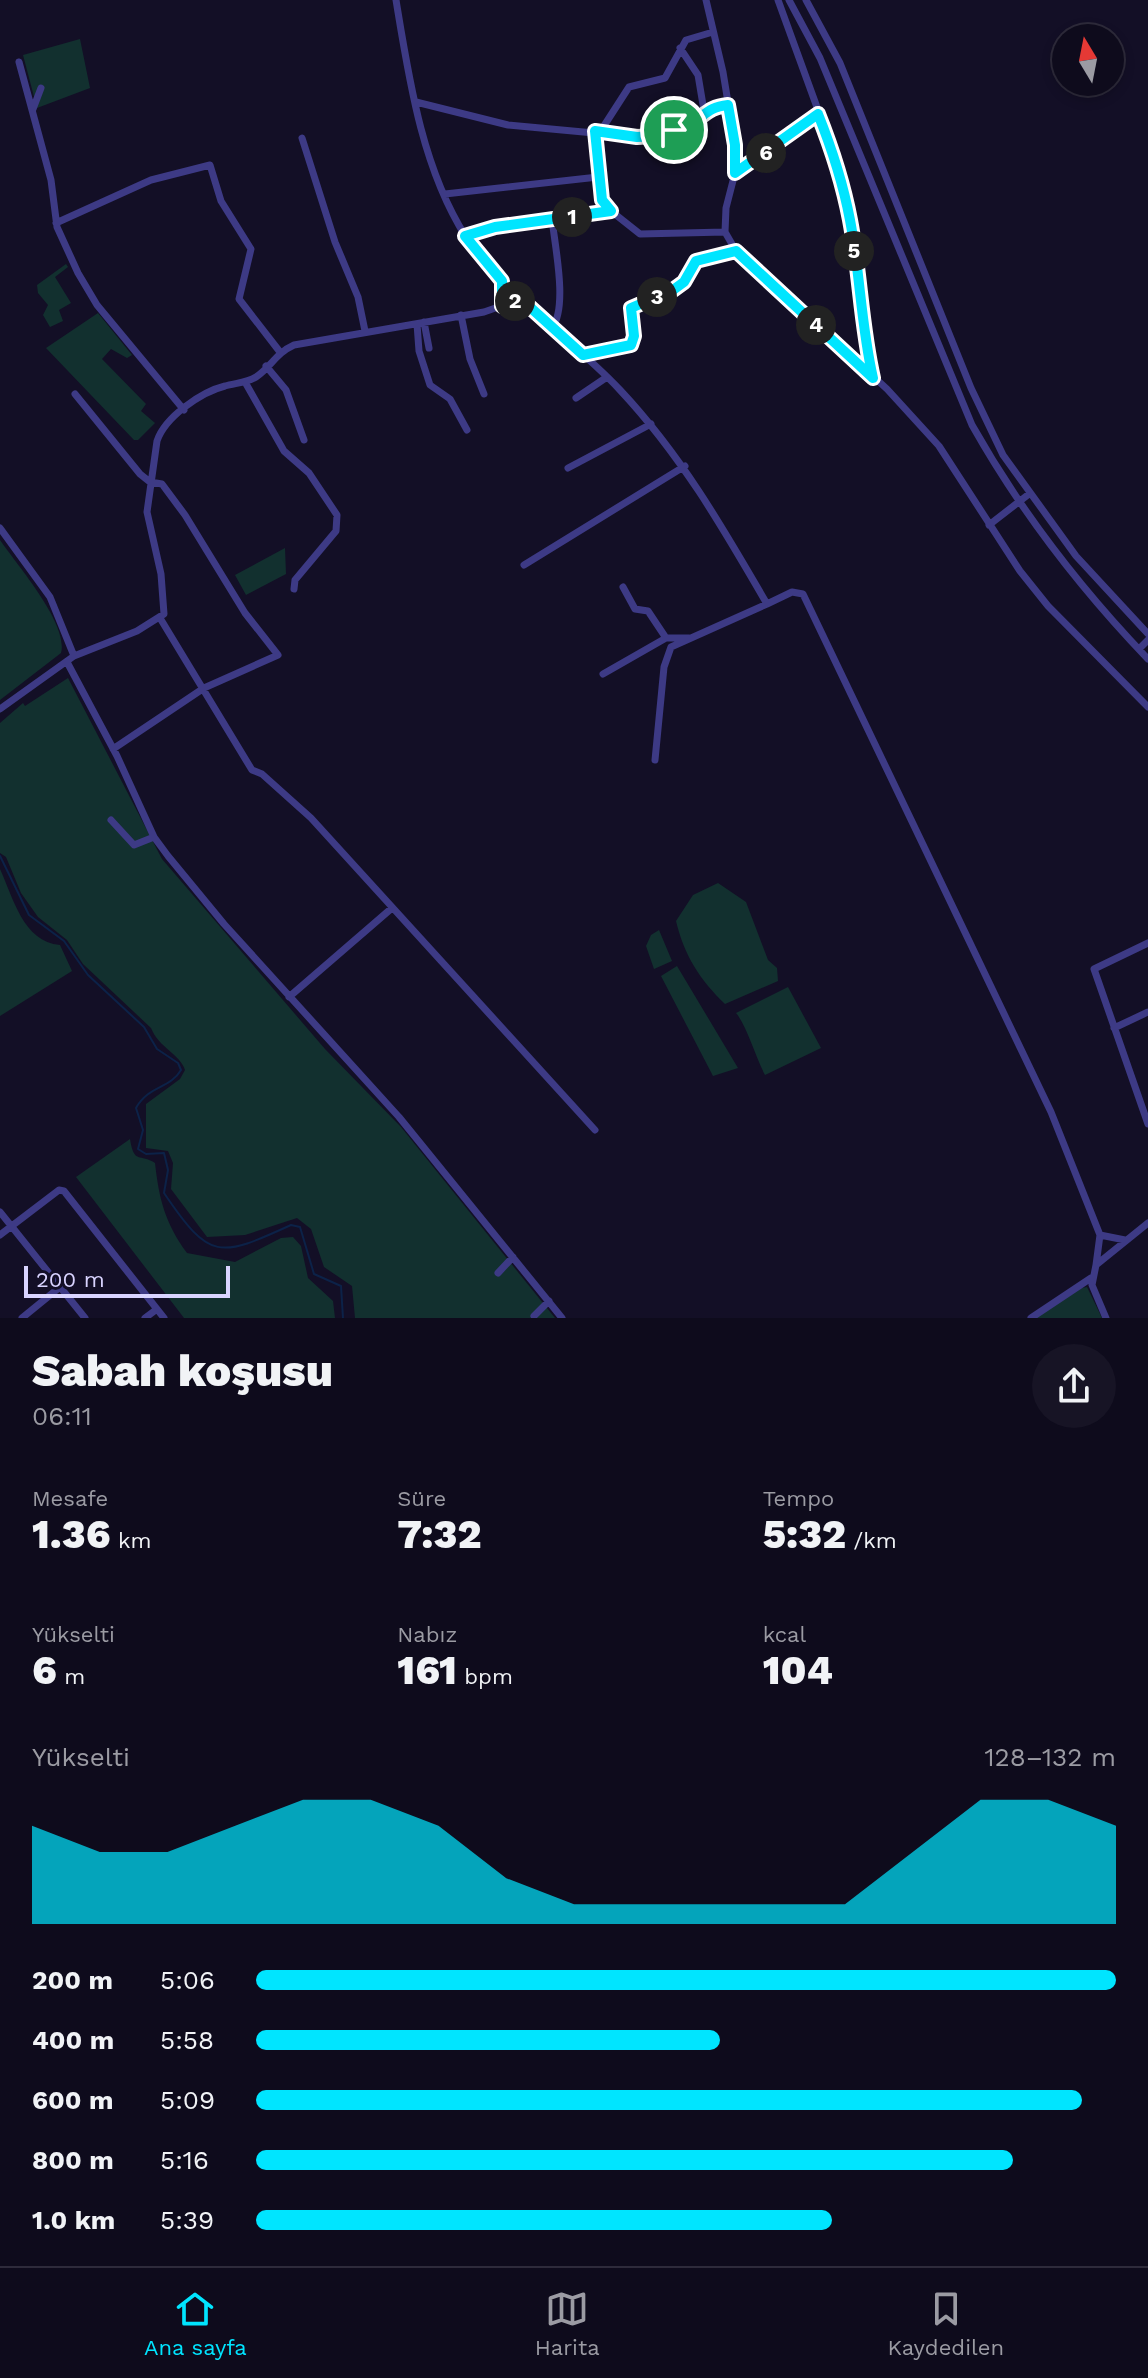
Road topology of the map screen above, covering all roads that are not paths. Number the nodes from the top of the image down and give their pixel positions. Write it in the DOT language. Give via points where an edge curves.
graph roads {
  1 [pos="396,0"];
  2 [pos="706,0"];
  3 [pos="778,0"];
  4 [pos="789,0"];
  5 [pos="806,0"];
  6 [pos="713,32"];
  7 [pos="680,48"];
  8 [pos="19,62"];
  9 [pos="41,88"];
  10 [pos="416,102"];
  11 [pos="728,105"];
  12 [pos="32,111"];
  13 [pos="704,111"];
  14 [pos="818,114"];
  15 [pos="598,131"];
  16 [pos="302,138"];
  17 [pos="735,173"];
  18 [pos="598,177"];
  19 [pos="445,194"];
  20 [pos="611,211"];
  21 [pos="552,219"];
  22 [pos="56,223"];
  23 [pos="725,232"];
  24 [pos="465,236"];
  25 [pos="736,251"];
  26 [pos="502,281"];
  27 [pos="521,299"];
  28 [pos="502,306"];
  29 [pos="461,315"];
  30 [pos="420,323"];
  31 [pos="552,328"];
  32 [pos="365,331"];
  33 [pos="429,348"];
  34 [pos="280,352"];
  35 [pos="583,355"];
  36 [pos="266,366"];
  37 [pos="607,377"];
  38 [pos="873,378"];
  39 [pos="245,382"];
  40 [pos="75,394"];
  41 [pos="484,394"];
  42 [pos="576,398"];
  43 [pos="184,410"];
  44 [pos="651,424"];
  45 [pos="467,430"];
  46 [pos="304,440"];
  47 [pos="685,466"];
  48 [pos="568,468"];
  49 [pos="150,482"];
  50 [pos="1029,494"];
  51 [pos="1018,502"];
  52 [pos="989,525"];
  53 [pos="0,528"];
  54 [pos="524,565"];
  55 [pos="623,587"];
  56 [pos="294,589"];
  57 [pos="767,604"];
  58 [pos="160,618"];
  59 [pos="1148,637"];
  60 [pos="666,638"];
  61 [pos="691,638"];
  62 [pos="1145,654"];
  63 [pos="74,656"];
  64 [pos="67,662"];
  65 [pos="603,674"];
  66 [pos="204,688"];
  67 [pos="1148,707"];
  68 [pos="0,709"];
  69 [pos="113,749"];
  70 [pos="655,760"];
  71 [pos="111,820"];
  72 [pos="154,837"];
  73 [pos="392,908"];
  74 [pos="1148,943"];
  75 [pos="289,997"];
  76 [pos="1148,1012"];
  77 [pos="1114,1028"];
  78 [pos="1148,1124"];
  79 [pos="595,1130"];
  80 [pos="0,1212"];
  81 [pos="1148,1223"];
  82 [pos="11,1227"];
  83 [pos="0,1235"];
  84 [pos="1100,1235"];
  85 [pos="1125,1240"];
  86 [pos="513,1257"];
  87 [pos="1096,1265"];
  88 [pos="498,1273"];
  89 [pos="1091,1278"];
  90 [pos="60,1287"];
  91 [pos="549,1301"];
  92 [pos="157,1309"];
  93 [pos="534,1316"];
  94 [pos="22,1318"];
  95 [pos="85,1318"];
  96 [pos="145,1318"];
  97 [pos="164,1318"];
  98 [pos="562,1318"];
  99 [pos="1031,1318"];
  100 [pos="1106,1318"];
  1 -- 10 [label="street"];
  2 -- 6 [label="street"];
  3 -- 14 [label="street"];
  4 -- 51 [label="street" via="820,58 972,425"];
  5 -- 50 [label="street" via="871,135 971,388 1003,455"];
  6 -- 7 [label="street" via="686,40"];
  6 -- 11 [label="street"];
  7 -- 13 [label="street" via="698,75"];
  7 -- 15 [label="street" via="665,78 629,87"];
  8 -- 12 [label="street"];
  9 -- 12 [label="street"];
  10 -- 15 [label="street" via="508,125"];
  10 -- 19 [label="street"];
  11 -- 13 [label="street"];
  11 -- 17 [label="street"];
  12 -- 22 [label="street" via="51,180"];
  13 -- 15 [label="street" via="671,135"];
  14 -- 17 [label="street"];
  14 -- 38 [label="street" via="850,220"];
  15 -- 18 [label="street"];
  16 -- 32 [label="street"];
  17 -- 23 [label="street"];
  18 -- 19 [label="street"];
  18 -- 20 [label="street" via="602,200"];
  19 -- 24 [label="street"];
  20 -- 21 [label="street"];
  20 -- 23 [label="street" via="640,234"];
  21 -- 24 [label="street"];
  21 -- 31 [label="street" via="560,318"];
  22 -- 34 [label="street" via="151,180 210,165 221,201 251,249 239,299"];
  22 -- 43 [label="street" via="97,305"];
  23 -- 25 [label="street"];
  24 -- 26 [label="street"];
  25 -- 35 [label="street" via="696,261 673,290 631,308 631,345"];
  25 -- 38 [label="street"];
  26 -- 27 [label="street"];
  26 -- 28 [label="street"];
  27 -- 28 [label="street"];
  27 -- 31 [label="street"];
  28 -- 29 [label="street"];
  29 -- 30 [label="street"];
  29 -- 41 [label="street"];
  30 -- 32 [label="street"];
  30 -- 33 [label="street"];
  30 -- 45 [label="street" via="419,351 430,385 450,399"];
  31 -- 35 [label="street"];
  32 -- 34 [label="street"];
  34 -- 36 [label="street"];
  35 -- 37 [label="street"];
  36 -- 39 [label="street"];
  36 -- 46 [label="street" via="286,390"];
  37 -- 42 [label="street"];
  37 -- 44 [label="street"];
  38 -- 52 [label="street" via="939,446"];
  39 -- 43 [label="street" via="221,386"];
  39 -- 56 [label="street" via="284,451 309,473 337,515 336,531 295,580"];
  40 -- 49 [label="street"];
  43 -- 49 [label="street" via="161,430"];
  44 -- 47 [label="street"];
  44 -- 48 [label="street"];
  47 -- 54 [label="street"];
  47 -- 57 [label="street"];
  49 -- 58 [label="street" via="147,512 161,574"];
  49 -- 66 [label="street" via="162,484 185,515 245,613 278,655"];
  50 -- 51 [label="street"];
  50 -- 59 [label="street"];
  51 -- 52 [label="street"];
  51 -- 62 [label="street" via="1068,572"];
  52 -- 67 [label="street" via="1048,606"];
  53 -- 63 [label="street" via="50,597"];
  55 -- 60 [label="street" via="635,609 648,611"];
  57 -- 61 [label="street"];
  57 -- 84 [label="street" via="795,591 803,594 1051,1112"];
  58 -- 63 [label="street" via="93,652"];
  58 -- 66 [label="street"];
  59 -- 62 [label="street"];
  60 -- 61 [label="street"];
  60 -- 65 [label="street"];
  61 -- 70 [label="street" via="666,653"];
  63 -- 64 [label="street"];
  64 -- 68 [label="street"];
  64 -- 69 [label="street"];
  66 -- 69 [label="street"];
  66 -- 73 [label="street" via="252,770 311,818"];
  69 -- 72 [label="street"];
  71 -- 72 [label="street" via="128,843"];
  72 -- 75 [label="street"];
  73 -- 75 [label="street"];
  73 -- 79 [label="street"];
  74 -- 77 [label="street" via="1094,969"];
  75 -- 86 [label="street" via="399,1117"];
  76 -- 77 [label="street"];
  77 -- 78 [label="street"];
  80 -- 82 [label="street"];
  81 -- 85 [label="street"];
  82 -- 83 [label="street"];
  82 -- 90 [label="street"];
  82 -- 92 [label="street" via="64,1191"];
  84 -- 85 [label="street"];
  84 -- 87 [label="street"];
  85 -- 87 [label="street"];
  86 -- 88 [label="street"];
  86 -- 91 [label="street"];
  87 -- 89 [label="street"];
  89 -- 99 [label="street"];
  89 -- 100 [label="street"];
  90 -- 94 [label="street"];
  90 -- 95 [label="street"];
  91 -- 93 [label="street"];
  91 -- 98 [label="street"];
  92 -- 96 [label="street"];
  92 -- 97 [label="street"];
}
